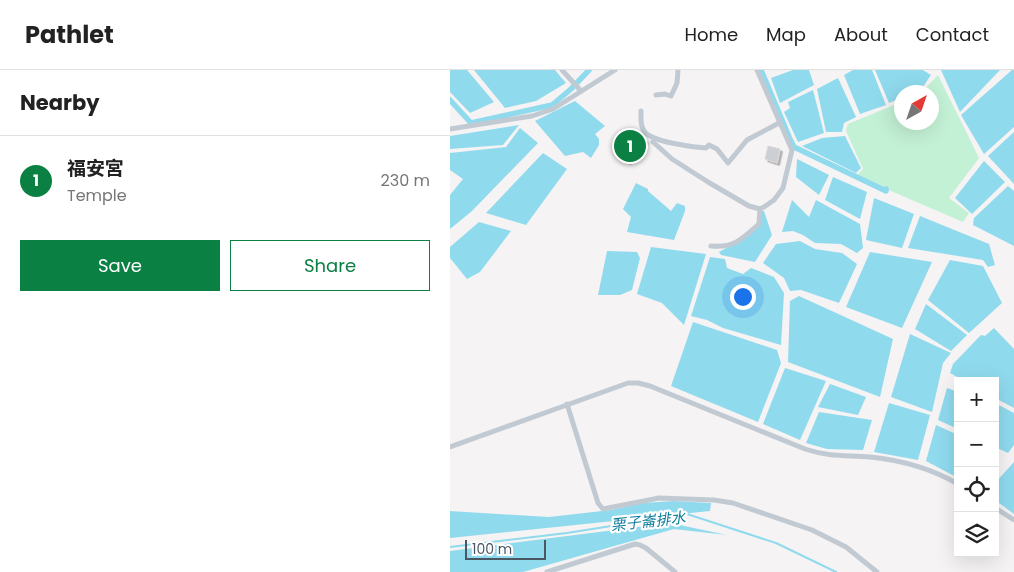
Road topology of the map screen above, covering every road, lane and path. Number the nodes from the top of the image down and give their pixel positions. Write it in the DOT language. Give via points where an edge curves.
graph roads {
  1 [pos="562,70"];
  2 [pos="615,70"];
  3 [pos="678,70"];
  4 [pos="757,70"];
  5 [pos="581,91"];
  6 [pos="656,96"];
  7 [pos="641,110"];
  8 [pos="779,123"];
  9 [pos="450,129"];
  10 [pos="653,142"];
  11 [pos="760,209"];
  12 [pos="711,246"];
  13 [pos="567,404"];
  14 [pos="450,447"];
  15 [pos="954,482"];
  16 [pos="999,511"];
  17 [pos="1014,520"];
  18 [pos="547,572"];
  19 [pos="675,572"];
  20 [pos="877,572"];
  1 -- 5 [label="street"];
  2 -- 9 [label="street" via="553,109 532,116"];
  3 -- 6 [label="street" via="671,96"];
  4 -- 8 [label="street"];
  7 -- 8 [label="street" via="645,133 685,146 706,148 709,145 718,149 728,162 747,140"];
  8 -- 11 [label="street" via="792,150 788,170 779,194"];
  10 -- 11 [label="street" via="672,159 708,182"];
  11 -- 12 [label="street" via="759,224 736,243 725,247"];
  13 -- 14 [label="street"];
  13 -- 15 [label="street" via="628,383 638,383 823,455 871,457 939,474"];
  13 -- 20 [label="street" via="598,503 603,509 659,498 733,503 812,530 846,547"];
  16 -- 17 [label="street"];
  18 -- 19 [label="street" via="636,544"];
}
